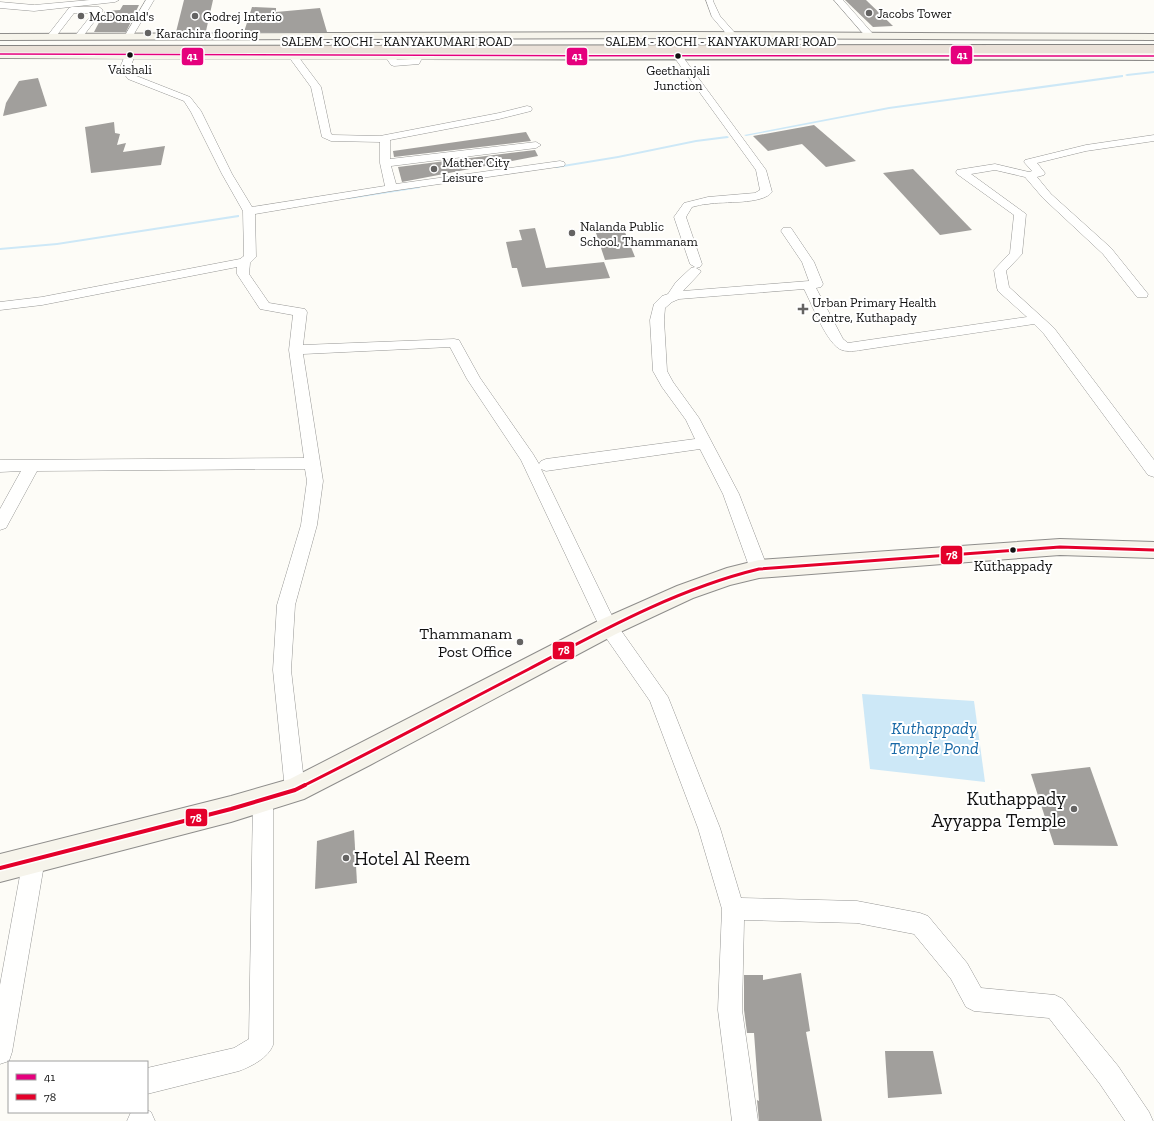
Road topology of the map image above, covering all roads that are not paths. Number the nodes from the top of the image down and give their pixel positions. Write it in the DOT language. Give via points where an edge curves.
graph roads {
  1 [pos="115,0"];
  2 [pos="150,0"];
  3 [pos="710,0"];
  4 [pos="838,0"];
  5 [pos="0,5"];
  6 [pos="732,35"];
  7 [pos="870,36"];
  8 [pos="0,37"];
  9 [pos="51,37"];
  10 [pos="78,37"];
  11 [pos="128,37"];
  12 [pos="1154,37"];
  13 [pos="526,38"];
  14 [pos="1154,41"];
  15 [pos="0,42"];
  16 [pos="221,45"];
  17 [pos="1004,45"];
  18 [pos="1154,48"];
  19 [pos="0,50"];
  20 [pos="406,53"];
  21 [pos="0,54"];
  22 [pos="130,55"];
  23 [pos="677,55"];
  24 [pos="390,56"];
  25 [pos="418,56"];
  26 [pos="1154,56"];
  27 [pos="294,57"];
  28 [pos="527,109"];
  29 [pos="385,138"];
  30 [pos="1154,138"];
  31 [pos="536,145"];
  32 [pos="385,163"];
  33 [pos="560,164"];
  34 [pos="1029,175"];
  35 [pos="391,188"];
  36 [pos="249,211"];
  37 [pos="787,231"];
  38 [pos="244,262"];
  39 [pos="809,286"];
  40 [pos="1142,294"];
  41 [pos="673,296"];
  42 [pos="0,306"];
  43 [pos="1037,320"];
  44 [pos="296,350"];
  45 [pos="705,443"];
  46 [pos="313,463"];
  47 [pos="546,465"];
  48 [pos="0,466"];
  49 [pos="32,466"];
  50 [pos="1154,471"];
  51 [pos="0,524"];
  52 [pos="1154,550"];
  53 [pos="759,569"];
  54 [pos="608,627"];
  55 [pos="294,790"];
  56 [pos="263,800"];
  57 [pos="34,859"];
  58 [pos="0,868"];
  59 [pos="733,909"];
  60 [pos="0,1052"];
  61 [pos="148,1081"];
  62 [pos="745,1121"];
  63 [pos="1140,1121"];
  1 -- 5 [label="street" via="34,8"];
  2 -- 11 [label="street"];
  3 -- 6 [label="street" via="716,16"];
  4 -- 7 [label="street"];
  6 -- 7 [label="street"];
  6 -- 13 [label="street"];
  7 -- 12 [label="street"];
  8 -- 9 [label="street"];
  9 -- 10 [label="street"];
  9 -- 10 [label="street" via="72,10 99,10"];
  10 -- 11 [label="street"];
  11 -- 13 [label="street"];
  13 -- 16 [label="highway, SALEM - KOCHI - KANYAKUMARI ROAD"];
  13 -- 17 [label="highway, SALEM - KOCHI - KANYAKUMARI ROAD"];
  14 -- 17 [label="highway, SALEM - KOCHI - KANYAKUMARI ROAD"];
  15 -- 16 [label="highway, SALEM - KOCHI - KANYAKUMARI ROAD"];
  16 -- 19 [label="highway, SALEM - KOCHI - KANYAKUMARI ROAD"];
  16 -- 20 [label="highway, SALEM - KOCHI - KANYAKUMARI ROAD"];
  17 -- 18 [label="highway, SALEM - KOCHI - KANYAKUMARI ROAD"];
  17 -- 20 [label="highway, SALEM - KOCHI - KANYAKUMARI ROAD"];
  20 -- 24 [label="street"];
  20 -- 25 [label="street"];
  21 -- 22 [label="street"];
  22 -- 27 [label="street"];
  22 -- 36 [label="street" via="125,68 131,77 187,99 196,111 227,174"];
  23 -- 25 [label="street"];
  23 -- 26 [label="street"];
  23 -- 41 [label="street" via="761,170 766,192 757,196 708,200 688,205 680,217 696,267"];
  24 -- 25 [label="street" via="394,63 416,62"];
  24 -- 27 [label="street"];
  27 -- 29 [label="street" via="316,87 326,135 346,139"];
  28 -- 29 [label="street"];
  29 -- 32 [label="street"];
  30 -- 34 [label="street" via="1086,148 1032,161 1029,162 1040,173"];
  31 -- 32 [label="street"];
  32 -- 35 [label="street"];
  33 -- 35 [label="street"];
  34 -- 40 [label="street" via="1047,196 1107,251"];
  34 -- 43 [label="street" via="995,167 961,172 1020,214 1016,254 1000,270 1003,288"];
  35 -- 36 [label="street"];
  36 -- 38 [label="street" via="250,257"];
  37 -- 39 [label="street" via="808,262 817,281 817,284"];
  38 -- 42 [label="street" via="42,301"];
  38 -- 44 [label="street" via="243,274 265,306 300,312"];
  39 -- 41 [label="street"];
  39 -- 43 [label="street" via="837,341 845,347"];
  41 -- 45 [label="street" via="667,298 659,307 660,371 692,418"];
  43 -- 50 [label="street" via="1049,331"];
  44 -- 46 [label="street"];
  44 -- 54 [label="street" via="454,342 474,379 528,458"];
  45 -- 47 [label="street"];
  45 -- 53 [label="street" via="731,494"];
  46 -- 49 [label="street"];
  46 -- 55 [label="street" via="315,481 310,525 286,605 282,670"];
  48 -- 49 [label="street"];
  49 -- 51 [label="street"];
  52 -- 53 [label="street" via="1060,547"];
  53 -- 54 [label="street" via="685,592"];
  54 -- 55 [label="street"];
  54 -- 59 [label="street" via="658,697 709,828"];
  55 -- 56 [label="street"];
  56 -- 57 [label="street"];
  56 -- 61 [label="street" via="262,1045 239,1059"];
  57 -- 58 [label="street"];
  57 -- 60 [label="street"];
  59 -- 62 [label="street" via="730,1010"];
  59 -- 63 [label="street" via="857,912 920,924 959,971 974,1000 1055,1007 1109,1075"];
}
